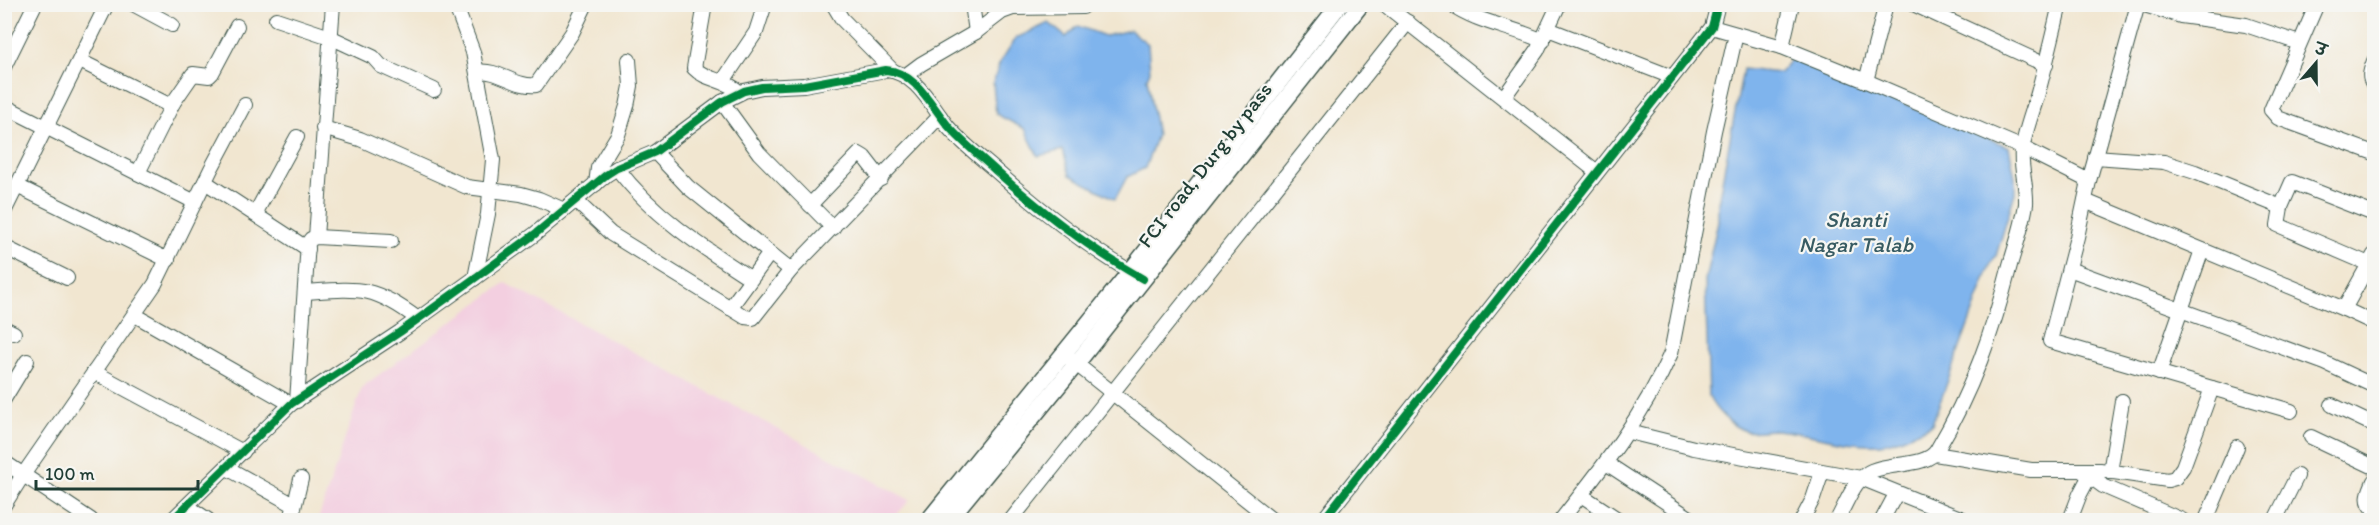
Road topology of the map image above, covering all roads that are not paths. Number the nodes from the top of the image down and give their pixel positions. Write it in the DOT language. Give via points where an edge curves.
graph roads {
  1 [pos="35,4"];
  2 [pos="107,4"];
  3 [pos="133,4"];
  4 [pos="333,4"];
  5 [pos="455,4"];
  6 [pos="586,4"];
  7 [pos="705,4"];
  8 [pos="765,4"];
  9 [pos="833,4"];
  10 [pos="972,4"];
  11 [pos="1340,4"];
  12 [pos="1361,4"];
  13 [pos="1384,4"];
  14 [pos="1451,4"];
  15 [pos="1559,4"];
  16 [pos="1718,4"];
  17 [pos="1792,4"];
  18 [pos="1886,4"];
  19 [pos="1913,4"];
  20 [pos="2060,4"];
  21 [pos="2140,4"];
  22 [pos="2317,4"];
  23 [pos="2369,4"];
  24 [pos="1083,7"];
  25 [pos="2374,7"];
  26 [pos="276,19"];
  27 [pos="1408,22"];
  28 [pos="172,25"];
  29 [pos="237,26"];
  30 [pos="1712,27"];
  31 [pos="976,32"];
  32 [pos="1736,34"];
  33 [pos="1545,35"];
  34 [pos="330,37"];
  35 [pos="2299,43"];
  36 [pos="1782,47"];
  37 [pos="629,60"];
  38 [pos="80,61"];
  39 [pos="2374,61"];
  40 [pos="2046,65"];
  41 [pos="4,67"];
  42 [pos="477,72"];
  43 [pos="899,74"];
  44 [pos="1672,77"];
  45 [pos="723,81"];
  46 [pos="1866,81"];
  47 [pos="2374,85"];
  48 [pos="434,90"];
  49 [pos="740,93"];
  50 [pos="1504,97"];
  51 [pos="722,102"];
  52 [pos="173,103"];
  53 [pos="246,105"];
  54 [pos="4,106"];
  55 [pos="940,116"];
  56 [pos="47,127"];
  57 [pos="323,128"];
  58 [pos="297,137"];
  59 [pos="612,147"];
  60 [pos="2022,148"];
  61 [pos="655,152"];
  62 [pos="2374,153"];
  63 [pos="2095,157"];
  64 [pos="620,167"];
  65 [pos="1597,172"];
  66 [pos="138,173"];
  67 [pos="881,179"];
  68 [pos="2088,181"];
  69 [pos="205,182"];
  70 [pos="596,184"];
  71 [pos="17,186"];
  72 [pos="491,191"];
  73 [pos="576,201"];
  74 [pos="2085,201"];
  75 [pos="195,202"];
  76 [pos="810,205"];
  77 [pos="2281,207"];
  78 [pos="564,210"];
  79 [pos="4,212"];
  80 [pos="255,214"];
  81 [pos="2374,214"];
  82 [pos="833,228"];
  83 [pos="316,237"];
  84 [pos="391,242"];
  85 [pos="4,247"];
  86 [pos="308,249"];
  87 [pos="2202,250"];
  88 [pos="770,253"];
  89 [pos="2373,259"];
  90 [pos="168,260"];
  91 [pos="2069,269"];
  92 [pos="791,270"];
  93 [pos="1136,276"];
  94 [pos="67,278"];
  95 [pos="475,278"];
  96 [pos="750,278"];
  97 [pos="305,292"];
  98 [pos="730,308"];
  99 [pos="2344,309"];
  100 [pos="2181,310"];
  101 [pos="135,315"];
  102 [pos="418,319"];
  103 [pos="2374,322"];
  104 [pos="1070,359"];
  105 [pos="27,361"];
  106 [pos="94,372"];
  107 [pos="2158,373"];
  108 [pos="2374,386"];
  109 [pos="2212,388"];
  110 [pos="1111,393"];
  111 [pos="4,399"];
  112 [pos="2121,401"];
  113 [pos="294,403"];
  114 [pos="2332,405"];
  115 [pos="2291,411"];
  116 [pos="2374,425"];
  117 [pos="1629,432"];
  118 [pos="2311,437"];
  119 [pos="2237,447"];
  120 [pos="243,452"];
  121 [pos="1935,454"];
  122 [pos="4,462"];
  123 [pos="1606,463"];
  124 [pos="2374,467"];
  125 [pos="227,468"];
  126 [pos="1822,472"];
  127 [pos="2110,472"];
  128 [pos="2085,473"];
  129 [pos="23,475"];
  130 [pos="2297,477"];
  131 [pos="1861,478"];
  132 [pos="301,480"];
  133 [pos="2374,481"];
  134 [pos="1896,494"];
  135 [pos="1581,495"];
  136 [pos="4,505"];
  137 [pos="294,505"];
  138 [pos="187,506"];
  139 [pos="2374,508"];
  140 [pos="1946,517"];
  141 [pos="91,520"];
  142 [pos="172,520"];
  143 [pos="208,520"];
  144 [pos="291,520"];
  145 [pos="929,520"];
  146 [pos="948,520"];
  147 [pos="1011,520"];
  148 [pos="1272,520"];
  149 [pos="1323,520"];
  150 [pos="1561,520"];
  151 [pos="1619,520"];
  152 [pos="1693,520"];
  153 [pos="1802,520"];
  154 [pos="1837,520"];
  155 [pos="1882,520"];
  156 [pos="1965,520"];
  157 [pos="2070,520"];
  158 [pos="2182,520"];
  159 [pos="2206,520"];
  160 [pos="2274,520"];
  1 -- 41 [label="street"];
  2 -- 38 [label="street"];
  3 -- 28 [label="street"];
  4 -- 34 [label="street"];
  5 -- 42 [label="street"];
  6 -- 42 [label="street" via="572,33 536,85 489,71"];
  7 -- 45 [label="street" via="694,68"];
  8 -- 45 [label="street" via="756,32"];
  9 -- 43 [label="street" via="842,19"];
  10 -- 31 [label="street"];
  11 -- 93 [label="main road, FCI road, Durg by pass"];
  12 -- 93 [label="main road, FCI road, Durg by pass"];
  13 -- 27 [label="street"];
  14 -- 33 [label="street" via="1474,17"];
  15 -- 33 [label="street"];
  16 -- 30 [label="street"];
  17 -- 36 [label="street"];
  18 -- 46 [label="street"];
  19 -- 40 [label="street"];
  20 -- 40 [label="street"];
  21 -- 35 [label="street" via="2181,16 2246,25"];
  21 -- 63 [label="street"];
  22 -- 35 [label="street"];
  23 -- 25 [label="street"];
  24 -- 31 [label="street" via="1013,8"];
  26 -- 34 [label="street"];
  27 -- 50 [label="street"];
  27 -- 110 [label="street"];
  29 -- 52 [label="street" via="212,73 193,74"];
  30 -- 32 [label="street"];
  30 -- 44 [label="street"];
  31 -- 43 [label="street"];
  32 -- 36 [label="street"];
  32 -- 117 [label="street" via="1671,353"];
  33 -- 44 [label="street"];
  33 -- 50 [label="street"];
  34 -- 48 [label="street"];
  34 -- 57 [label="street"];
  35 -- 62 [label="street" via="2271,106 2273,114"];
  36 -- 46 [label="street"];
  37 -- 59 [label="street" via="631,86"];
  38 -- 52 [label="street" via="164,104"];
  38 -- 56 [label="street"];
  39 -- 47 [label="street" via="2370,79"];
  40 -- 60 [label="street"];
  42 -- 72 [label="street" via="493,160"];
  43 -- 49 [label="street" via="762,87"];
  43 -- 55 [label="street" via="929,99"];
  44 -- 65 [label="street"];
  45 -- 49 [label="street"];
  46 -- 60 [label="street"];
  49 -- 51 [label="street"];
  50 -- 65 [label="street"];
  51 -- 61 [label="street"];
  51 -- 76 [label="street" via="759,153"];
  52 -- 66 [label="street"];
  53 -- 69 [label="street"];
  54 -- 56 [label="street"];
  55 -- 67 [label="street"];
  55 -- 93 [label="street" via="1020,192"];
  56 -- 66 [label="street"];
  56 -- 71 [label="street"];
  57 -- 72 [label="street" via="360,139 467,187"];
  57 -- 83 [label="street"];
  58 -- 80 [label="street"];
  59 -- 64 [label="street"];
  59 -- 70 [label="street" via="598,168"];
  60 -- 68 [label="street"];
  60 -- 121 [label="street" via="2025,206 1994,328 1961,407"];
  61 -- 64 [label="street"];
  61 -- 88 [label="street" via="688,188"];
  63 -- 68 [label="street"];
  63 -- 77 [label="street" via="2164,162"];
  64 -- 70 [label="street"];
  64 -- 96 [label="street" via="638,193 670,223"];
  65 -- 149 [label="street"];
  66 -- 75 [label="street"];
  67 -- 76 [label="street" via="859,154"];
  67 -- 82 [label="street"];
  68 -- 74 [label="street"];
  69 -- 75 [label="street"];
  69 -- 80 [label="street"];
  70 -- 73 [label="street"];
  71 -- 79 [label="street"];
  71 -- 90 [label="street"];
  72 -- 78 [label="street" via="539,199"];
  72 -- 95 [label="street"];
  73 -- 78 [label="street"];
  73 -- 98 [label="street" via="611,234"];
  74 -- 87 [label="street"];
  74 -- 91 [label="street"];
  75 -- 90 [label="street"];
  76 -- 82 [label="street"];
  77 -- 81 [label="street" via="2292,182"];
  77 -- 89 [label="street" via="2278,225"];
  78 -- 95 [label="street"];
  80 -- 86 [label="street"];
  82 -- 92 [label="street"];
  83 -- 84 [label="street"];
  83 -- 86 [label="street" via="311,239"];
  85 -- 94 [label="street"];
  86 -- 97 [label="street"];
  87 -- 99 [label="street"];
  87 -- 100 [label="street"];
  88 -- 92 [label="street"];
  88 -- 96 [label="street"];
  89 -- 99 [label="street"];
  90 -- 101 [label="street"];
  91 -- 100 [label="street"];
  91 -- 107 [label="street" via="2050,341"];
  92 -- 98 [label="street" via="753,318 745,318"];
  93 -- 104 [label="main road, FCI road, Durg by pass"];
  95 -- 102 [label="street"];
  96 -- 98 [label="street"];
  97 -- 102 [label="street" via="366,290 396,302"];
  97 -- 113 [label="street"];
  99 -- 103 [label="street"];
  100 -- 107 [label="street"];
  100 -- 108 [label="street" via="2325,363"];
  101 -- 106 [label="street"];
  101 -- 113 [label="street"];
  102 -- 113 [label="street"];
  104 -- 110 [label="street"];
  104 -- 145 [label="main road, FCI road, Durg by pass"];
  104 -- 146 [label="main road, FCI road, Durg by pass"];
  105 -- 111 [label="street"];
  106 -- 120 [label="street"];
  106 -- 129 [label="street"];
  107 -- 109 [label="street"];
  109 -- 115 [label="street"];
  109 -- 127 [label="street" via="2184,467 2175,478"];
  110 -- 147 [label="street"];
  110 -- 148 [label="street"];
  112 -- 127 [label="street"];
  113 -- 120 [label="street"];
  114 -- 116 [label="street"];
  117 -- 123 [label="street"];
  117 -- 126 [label="street"];
  118 -- 124 [label="street"];
  119 -- 159 [label="street"];
  120 -- 125 [label="street"];
  121 -- 128 [label="street" via="2031,470"];
  121 -- 131 [label="street" via="1876,469"];
  122 -- 129 [label="street"];
  123 -- 135 [label="street"];
  123 -- 152 [label="street"];
  125 -- 137 [label="street"];
  125 -- 138 [label="street"];
  126 -- 131 [label="street"];
  126 -- 153 [label="street"];
  127 -- 128 [label="street"];
  128 -- 157 [label="street"];
  128 -- 158 [label="street" via="2116,492"];
  129 -- 136 [label="street"];
  129 -- 141 [label="street"];
  130 -- 160 [label="street"];
  131 -- 134 [label="street"];
  131 -- 154 [label="street"];
  132 -- 137 [label="street"];
  133 -- 139 [label="street" via="2368,495"];
  134 -- 140 [label="street"];
  134 -- 155 [label="street"];
  135 -- 150 [label="street"];
  135 -- 151 [label="street"];
  137 -- 144 [label="street"];
  138 -- 142 [label="street"];
  138 -- 143 [label="street"];
  140 -- 156 [label="street"];
}
